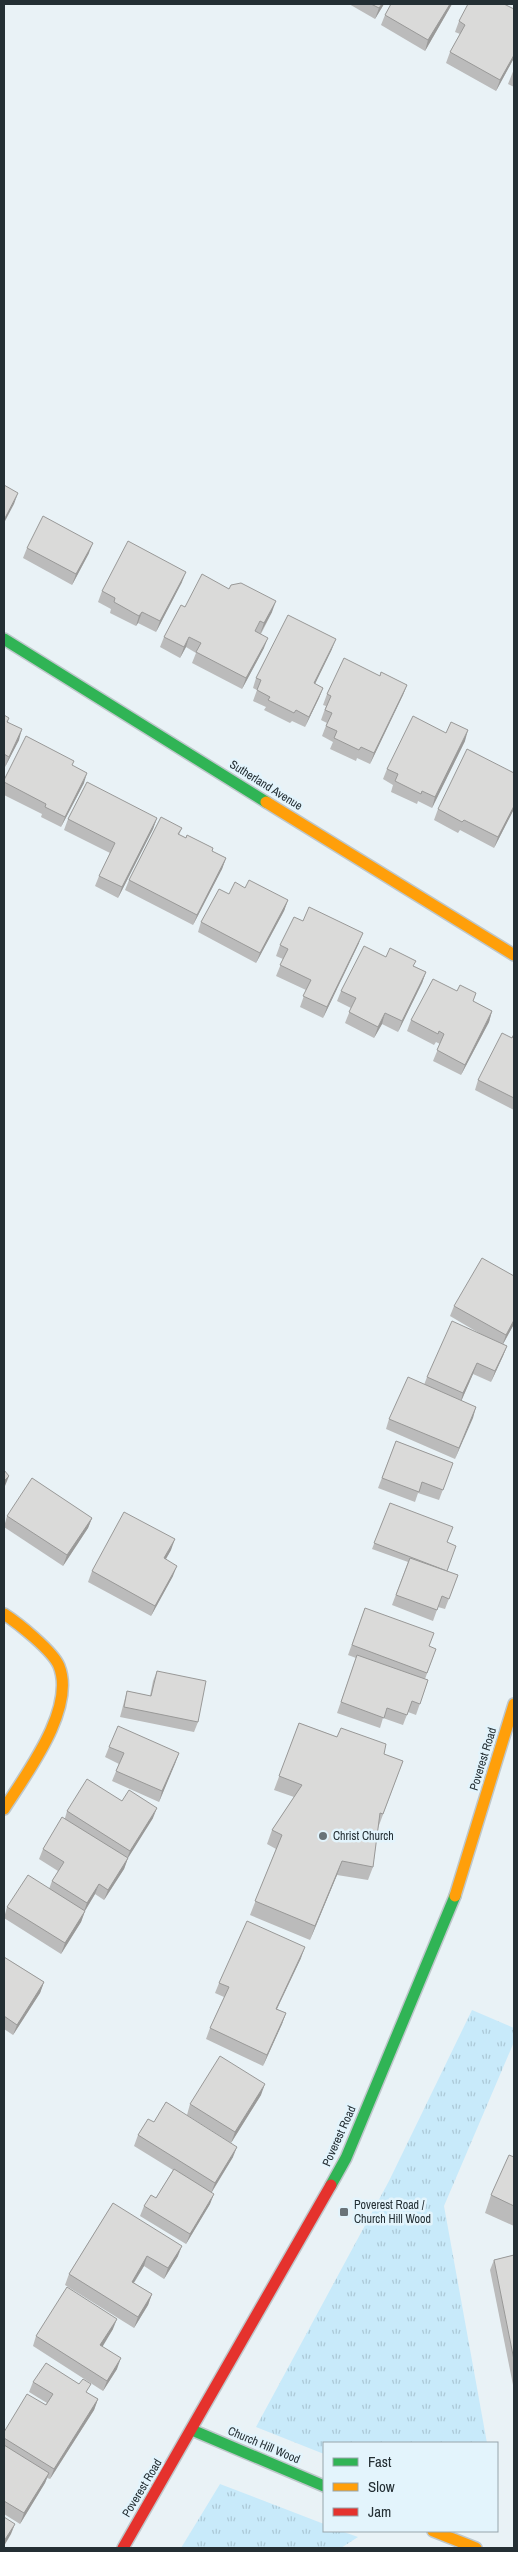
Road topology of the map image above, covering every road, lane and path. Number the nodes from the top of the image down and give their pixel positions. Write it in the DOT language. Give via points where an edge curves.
graph roads {
  1 [pos="4,638"];
  2 [pos="514,956"];
  3 [pos="4,1614"];
  4 [pos="514,1704"];
  5 [pos="4,1809"];
  6 [pos="192,2430"];
  7 [pos="323,2486"];
  8 [pos="436,2532"];
  9 [pos="123,2548"];
  10 [pos="476,2548"];
  1 -- 2 [label="street, Sutherland Avenue"];
  3 -- 5 [label="street" via="25,1627 59,1666 62,1696 50,1736"];
  4 -- 6 [label="street, Poverest Road" via="454,1896 346,2158"];
  6 -- 7 [label="street, Church Hill Wood"];
  6 -- 9 [label="street, Poverest Road"];
  8 -- 10 [label="street"];
}
